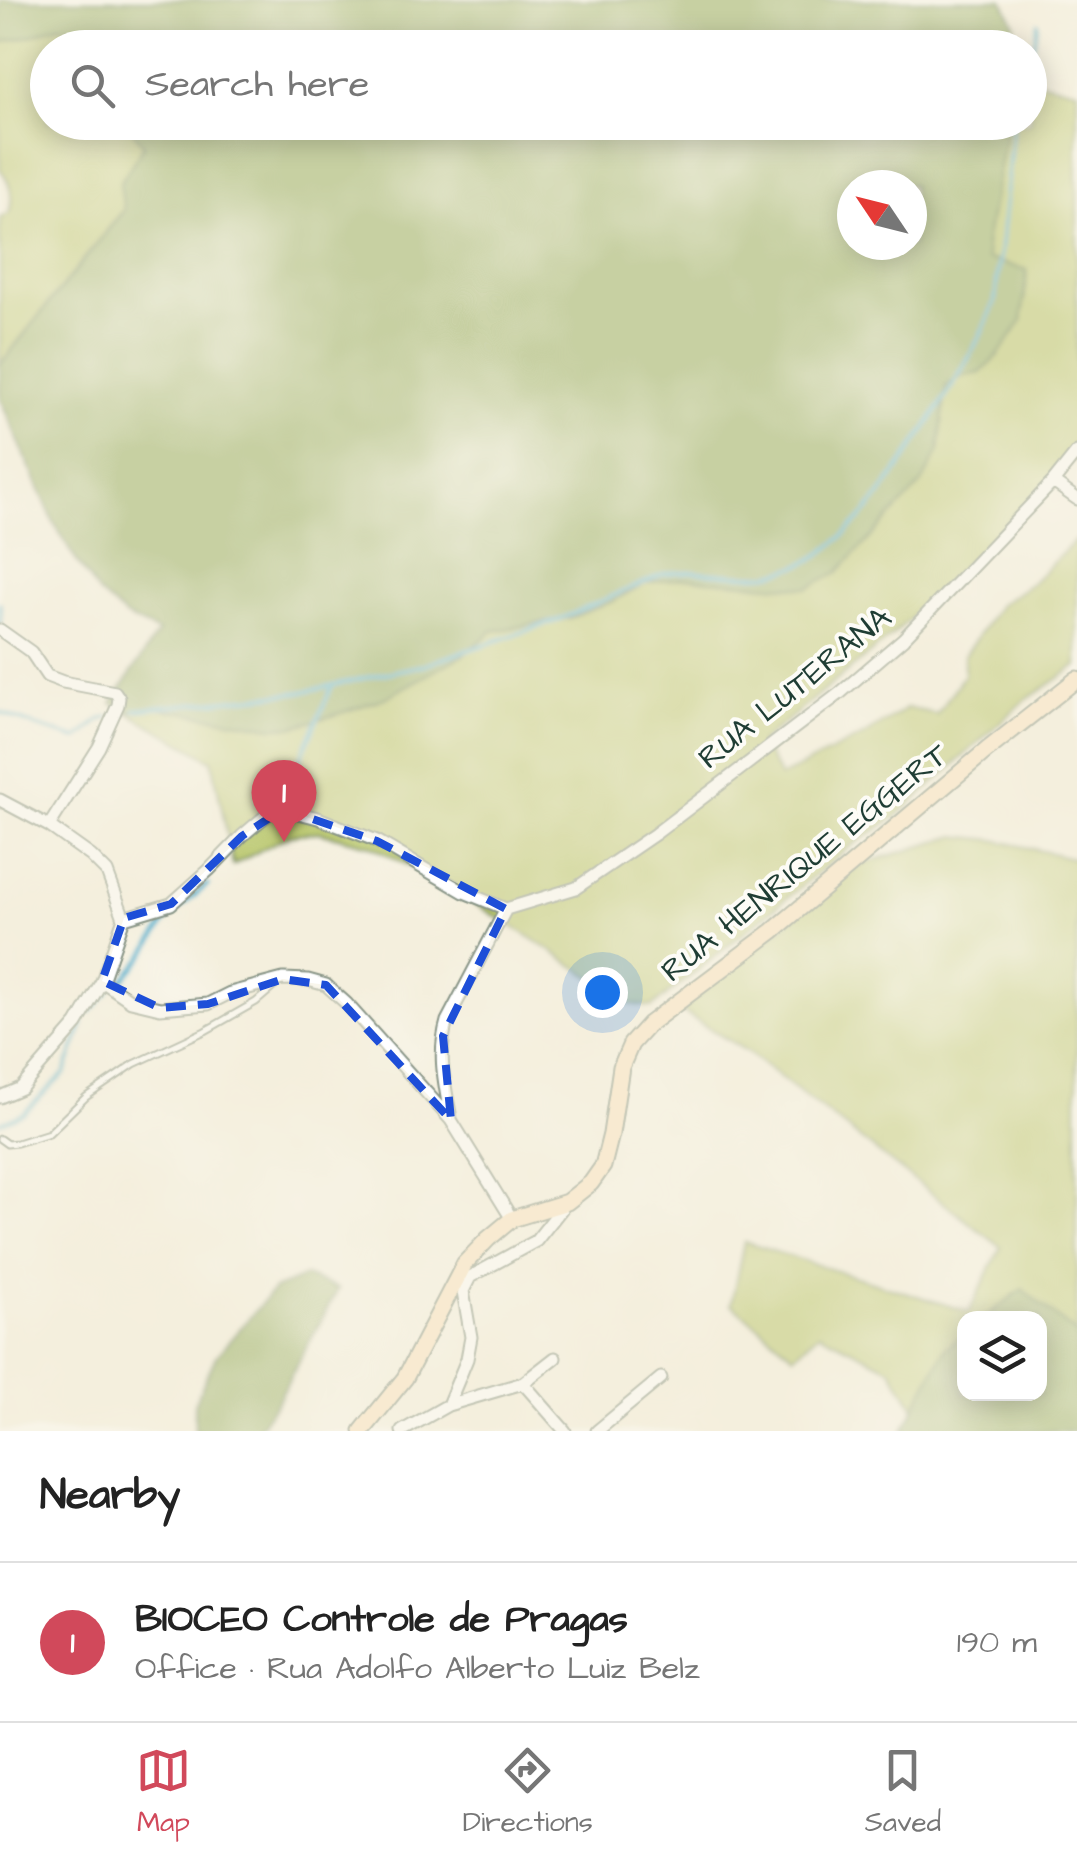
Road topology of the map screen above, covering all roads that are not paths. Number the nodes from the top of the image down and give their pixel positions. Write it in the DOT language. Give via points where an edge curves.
graph roads {
  1 [pos="1077,452"];
  2 [pos="1053,482"];
  3 [pos="1077,499"];
  4 [pos="0,630"];
  5 [pos="1077,679"];
  6 [pos="0,800"];
  7 [pos="48,826"];
  8 [pos="506,909"];
  9 [pos="124,918"];
  10 [pos="283,978"];
  11 [pos="102,981"];
  12 [pos="0,1097"];
  13 [pos="451,1120"];
  14 [pos="0,1139"];
  15 [pos="567,1202"];
  16 [pos="512,1219"];
  17 [pos="555,1358"];
  18 [pos="661,1378"];
  19 [pos="524,1383"];
  20 [pos="448,1404"];
  21 [pos="362,1431"];
  22 [pos="402,1431"];
  23 [pos="565,1431"];
  24 [pos="596,1431"];
  1 -- 2 [label="street, RUA LUTERANA"];
  2 -- 3 [label="street"];
  2 -- 8 [label="street, RUA LUTERANA" via="903,639 840,694 576,888"];
  4 -- 7 [label="street" via="31,652 47,676 119,698 98,747"];
  5 -- 15 [label="street, RUA HENRIQUE EGGERT" via="773,931 649,1024 621,1066 603,1166"];
  6 -- 7 [label="street"];
  7 -- 9 [label="street" via="108,872"];
  8 -- 9 [label="street" via="378,841 283,809 269,813 171,904"];
  8 -- 13 [label="street" via="443,1036"];
  9 -- 11 [label="street"];
  10 -- 11 [label="street" via="208,1004 160,1008 131,1001"];
  10 -- 13 [label="street" via="326,985"];
  10 -- 14 [label="lane" via="256,1002 134,1064 50,1133 17,1143"];
  11 -- 12 [label="street" via="51,1056 21,1088"];
  13 -- 16 [label="street"];
  15 -- 16 [label="street, RUA HENRIQUE EGGERT"];
  15 -- 20 [label="street" via="536,1240 470,1277 463,1290 468,1359"];
  16 -- 21 [label="street, RUA HENRIQUE EGGERT" via="464,1263 405,1378"];
  17 -- 19 [label="street"];
  18 -- 24 [label="street"];
  19 -- 20 [label="street"];
  19 -- 23 [label="street"];
  20 -- 22 [label="street"];
}
